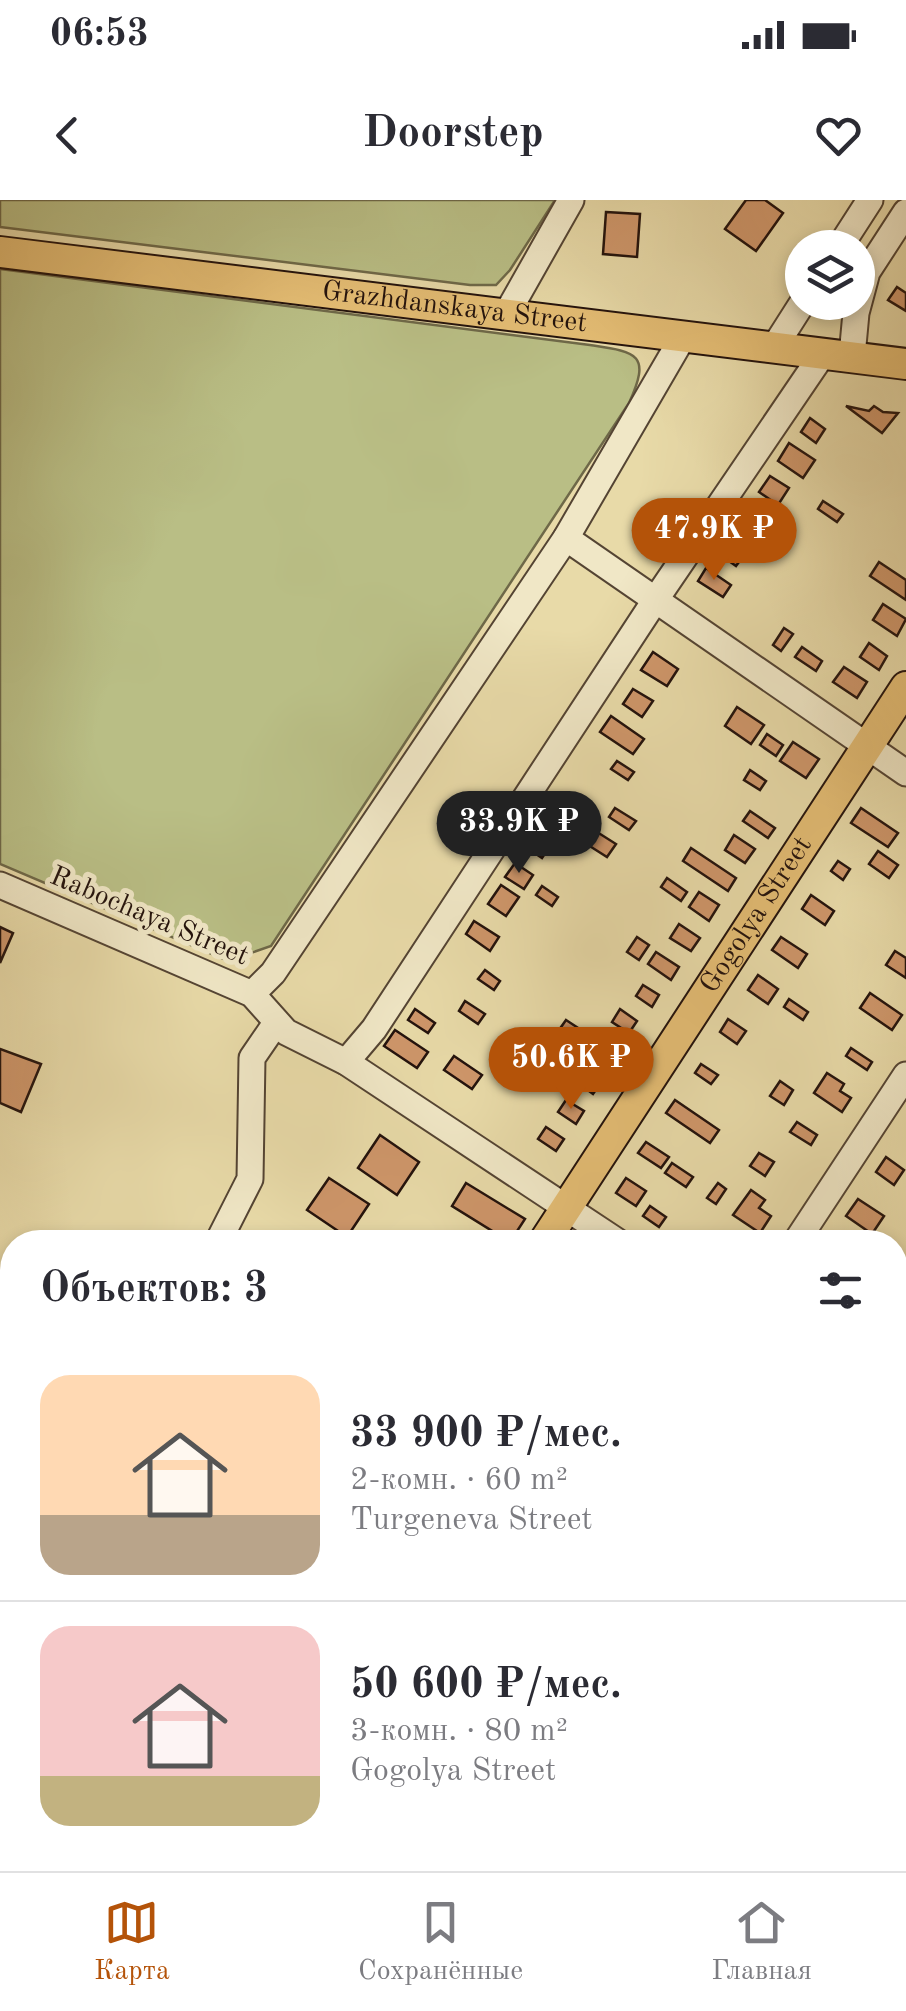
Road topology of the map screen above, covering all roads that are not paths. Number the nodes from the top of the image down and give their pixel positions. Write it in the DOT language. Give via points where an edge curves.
graph roads {
  1 [pos="571,200"];
  2 [pos="870,200"];
  3 [pos="906,212"];
  4 [pos="851,230"];
  5 [pos="0,252"];
  6 [pos="506,315"];
  7 [pos="792,320"];
  8 [pos="684,335"];
  9 [pos="775,346"];
  10 [pos="838,354"];
  11 [pos="906,364"];
  12 [pos="566,538"];
  13 [pos="656,599"];
  14 [pos="906,687"];
  15 [pos="865,747"];
  16 [pos="906,773"];
  17 [pos="0,885"];
  18 [pos="252,994"];
  19 [pos="276,1023"];
  20 [pos="346,1062"];
  21 [pos="906,1075"];
  22 [pos="567,1208"];
  23 [pos="224,1230"];
  24 [pos="552,1230"];
  25 [pos="600,1230"];
  26 [pos="804,1230"];
  1 -- 6 [label="street"];
  2 -- 4 [label="street"];
  3 -- 10 [label="street" via="867,272"];
  5 -- 6 [label="main road, Grazhdanskaya Street"];
  6 -- 8 [label="main road, Grazhdanskaya Street"];
  7 -- 9 [label="street"];
  8 -- 9 [label="main road, Grazhdanskaya Street"];
  8 -- 12 [label="street"];
  9 -- 10 [label="main road, Grazhdanskaya Street"];
  10 -- 11 [label="main road, Grazhdanskaya Street"];
  10 -- 13 [label="street"];
  12 -- 13 [label="street"];
  12 -- 18 [label="street" via="273,973"];
  13 -- 15 [label="street"];
  13 -- 20 [label="street"];
  14 -- 15 [label="main road, Gogolya Street"];
  15 -- 16 [label="street"];
  15 -- 22 [label="main road, Gogolya Street"];
  17 -- 18 [label="street, Rabochaya Street"];
  18 -- 19 [label="street, Rabochaya Street"];
  19 -- 20 [label="street, Rabochaya Street"];
  19 -- 23 [label="street" via="252,1058 250,1179"];
  20 -- 22 [label="street, Rabochaya Street"];
  21 -- 26 [label="street"];
  22 -- 24 [label="main road, Gogolya Street"];
  22 -- 25 [label="street, Rabochaya Street"];
}
